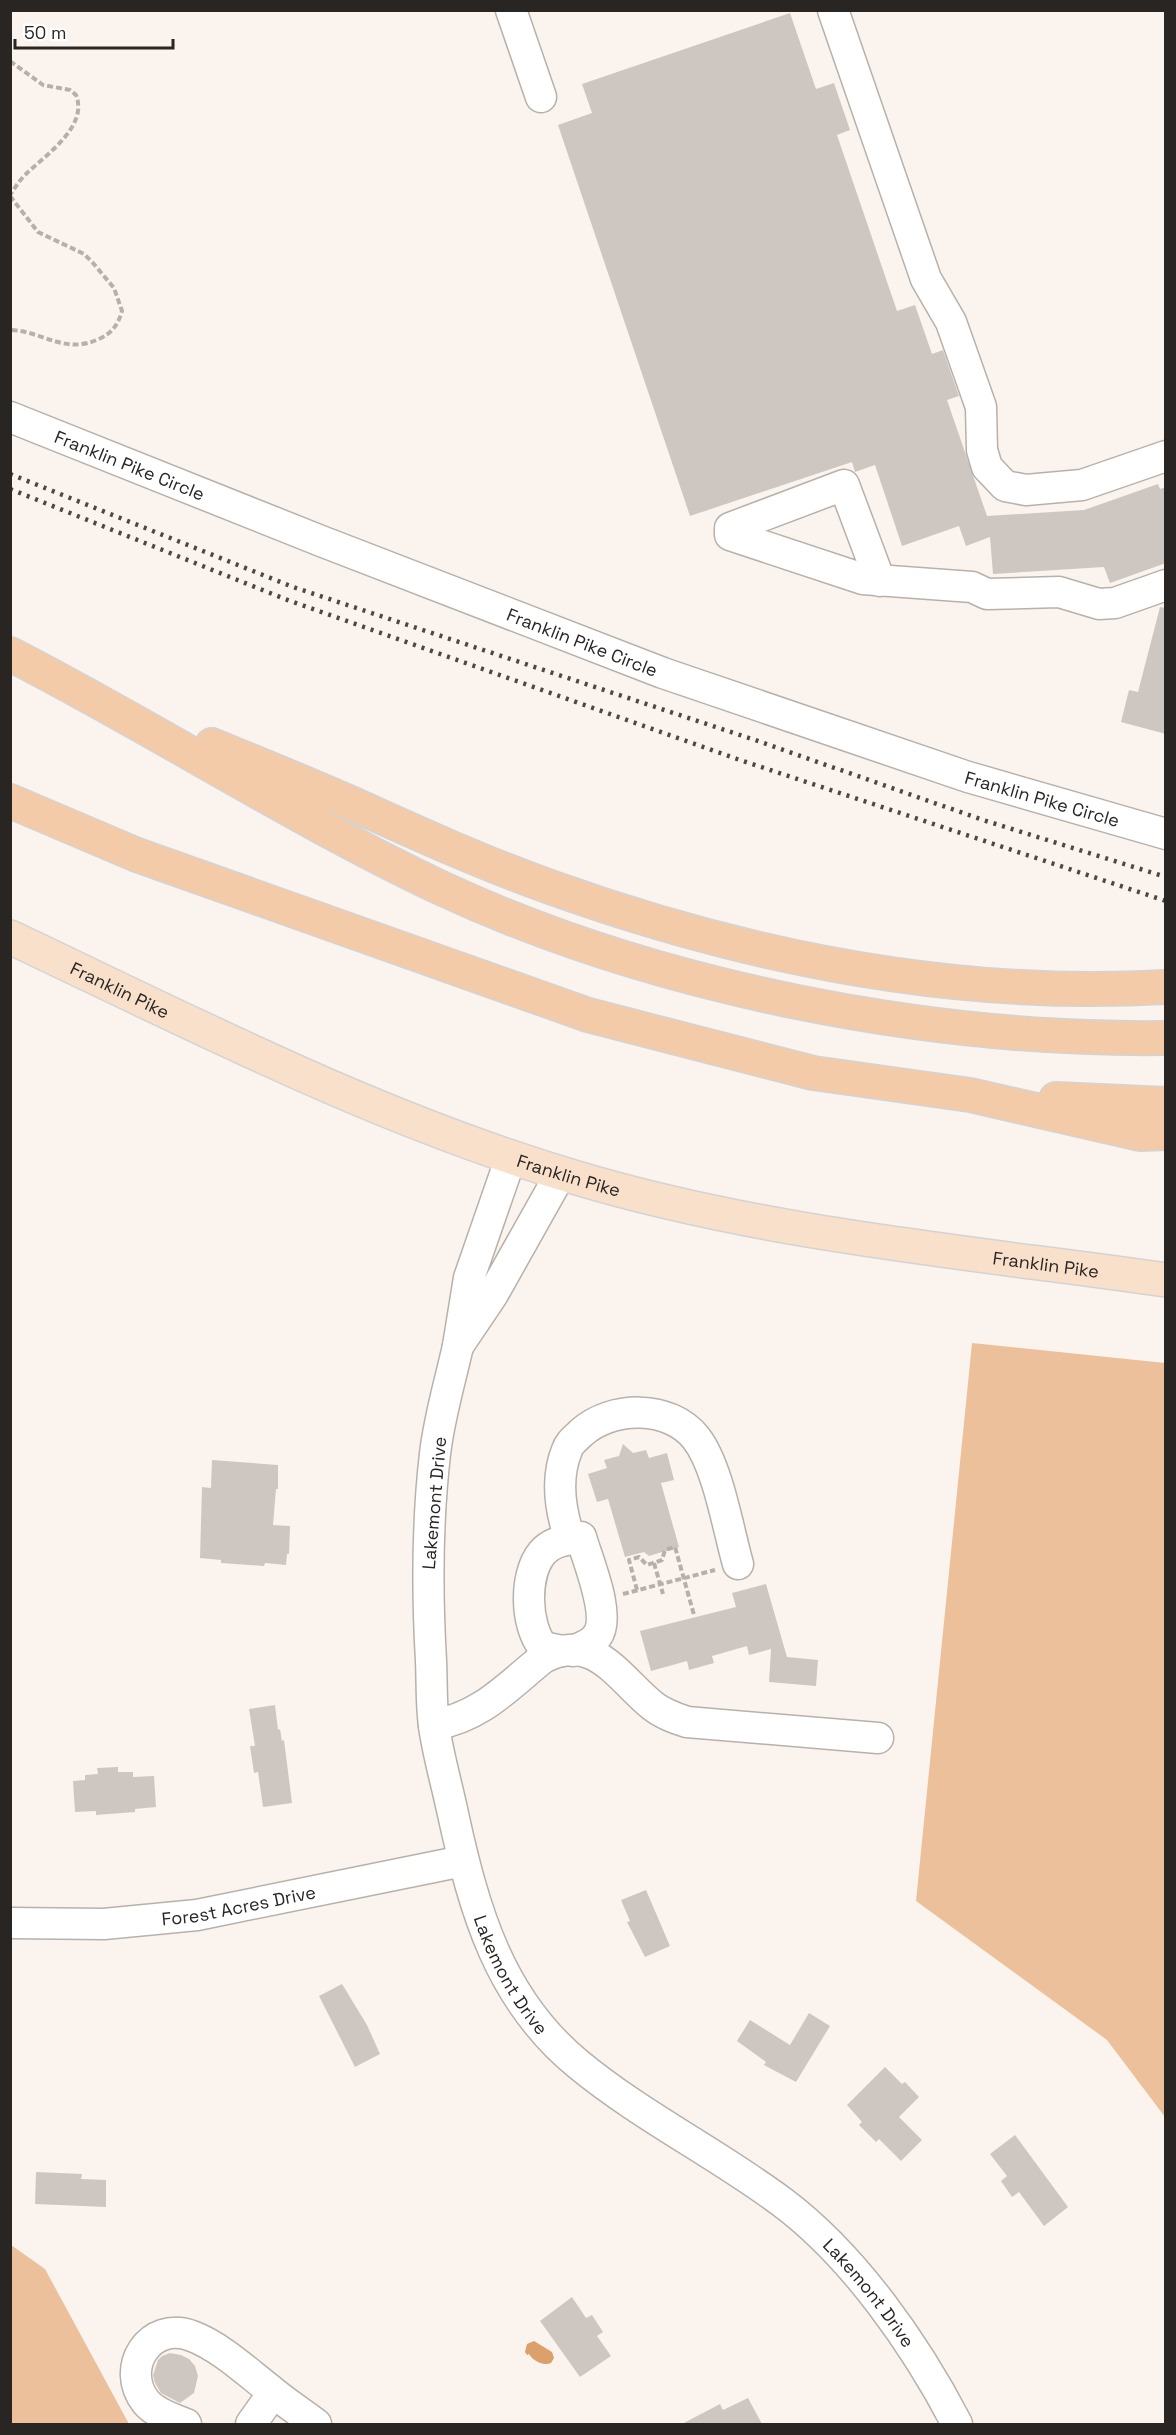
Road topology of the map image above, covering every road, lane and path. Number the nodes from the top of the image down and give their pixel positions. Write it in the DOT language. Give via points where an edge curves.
graph roads {
  1 [pos="511,10"];
  2 [pos="833,10"];
  3 [pos="10,61"];
  4 [pos="541,97"];
  5 [pos="10,195"];
  6 [pos="10,330"];
  7 [pos="10,417"];
  8 [pos="1166,456"];
  9 [pos="880,580"];
  10 [pos="1166,585"];
  11 [pos="10,654"];
  12 [pos="76,688"];
  13 [pos="10,801"];
  14 [pos="1166,834"];
  15 [pos="10,937"];
  16 [pos="1166,987"];
  17 [pos="1166,1038"];
  18 [pos="970,1095"];
  19 [pos="1166,1104"];
  20 [pos="1166,1133"];
  21 [pos="511,1157"];
  22 [pos="561,1173"];
  23 [pos="1166,1280"];
  24 [pos="459,1346"];
  25 [pos="570,1539"];
  26 [pos="654,1563"];
  27 [pos="738,1564"];
  28 [pos="660,1584"];
  29 [pos="638,1590"];
  30 [pos="663,1594"];
  31 [pos="599,1600"];
  32 [pos="694,1615"];
  33 [pos="532,1622"];
  34 [pos="568,1651"];
  35 [pos="528,1670"];
  36 [pos="434,1725"];
  37 [pos="878,1738"];
  38 [pos="463,1861"];
  39 [pos="10,1923"];
  40 [pos="273,2393"];
  41 [pos="186,2424"];
  42 [pos="251,2424"];
  43 [pos="316,2424"];
  44 [pos="957,2424"];
  1 -- 4 [label="street"];
  2 -- 8 [label="street" via="926,279 951,322 981,407 982,450 987,467 1005,486 1026,490 1082,485"];
  3 -- 5 [label="path" via="42,85 70,90 76,95 79,108 70,129"];
  5 -- 6 [label="path" via="38,232 93,262 114,288 122,311 108,334 90,343 72,345"];
  7 -- 14 [label="street, Franklin Pike Circle" via="663,673 968,777"];
  9 -- 9 [label="street" via="863,579 730,535 730,528 844,486"];
  9 -- 10 [label="street" via="972,587 987,594 1059,592 1099,604 1115,603"];
  11 -- 12 [label="highway"];
  12 -- 16 [label="highway" via="465,855 564,892 719,939 831,964 938,980 1061,990"];
  12 -- 17 [label="highway" via="276,802 411,873 514,919 622,956 733,987 881,1017 1032,1034"];
  13 -- 18 [label="highway" via="137,855 588,1015 813,1073"];
  15 -- 21 [label="main road, Franklin Pike" via="333,1088"];
  18 -- 19 [label="highway"];
  18 -- 20 [label="highway" via="1140,1134"];
  21 -- 22 [label="main road, Franklin Pike"];
  21 -- 24 [label="street, Lakemont Drive" via="469,1278"];
  22 -- 23 [label="main road, Franklin Pike" via="752,1220"];
  22 -- 24 [label="street, Lakemont Drive"];
  24 -- 36 [label="street, Lakemont Drive" via="436,1450 429,1521 427,1593"];
  25 -- 27 [label="street" via="560,1503 567,1448 601,1420 618,1414 649,1413 681,1424 701,1446 712,1470"];
  25 -- 31 [label="street" via="580,1537"];
  25 -- 33 [label="street" via="549,1547 537,1562 530,1589"];
  26 -- 28 [label="path"];
  26 -- 29 [label="path" via="647,1565 639,1557 629,1560"];
  26 -- 32 [label="path" via="662,1560 665,1550 675,1547"];
  27 -- 28 [label="path"];
  28 -- 29 [label="path"];
  28 -- 30 [label="path"];
  29 -- 31 [label="path"];
  31 -- 34 [label="street" via="602,1624 597,1636"];
  33 -- 34 [label="street" via="543,1647"];
  33 -- 35 [label="street" via="533,1647"];
  34 -- 35 [label="street" via="543,1658"];
  34 -- 37 [label="street" via="607,1662 652,1706 687,1722"];
  35 -- 36 [label="street" via="474,1713"];
  36 -- 38 [label="street, Lakemont Drive"];
  38 -- 39 [label="street, Forest Acres Drive" via="196,1915 104,1924"];
  38 -- 44 [label="street, Lakemont Drive" via="496,1959 554,2042 611,2088 765,2190 810,2226 883,2308 933,2380"];
  40 -- 41 [label="street" via="244,2368 192,2336 180,2333 157,2338 144,2346 140,2354 136,2366 138,2387 154,2410"];
  40 -- 42 [label="street"];
  40 -- 43 [label="street"];
}
